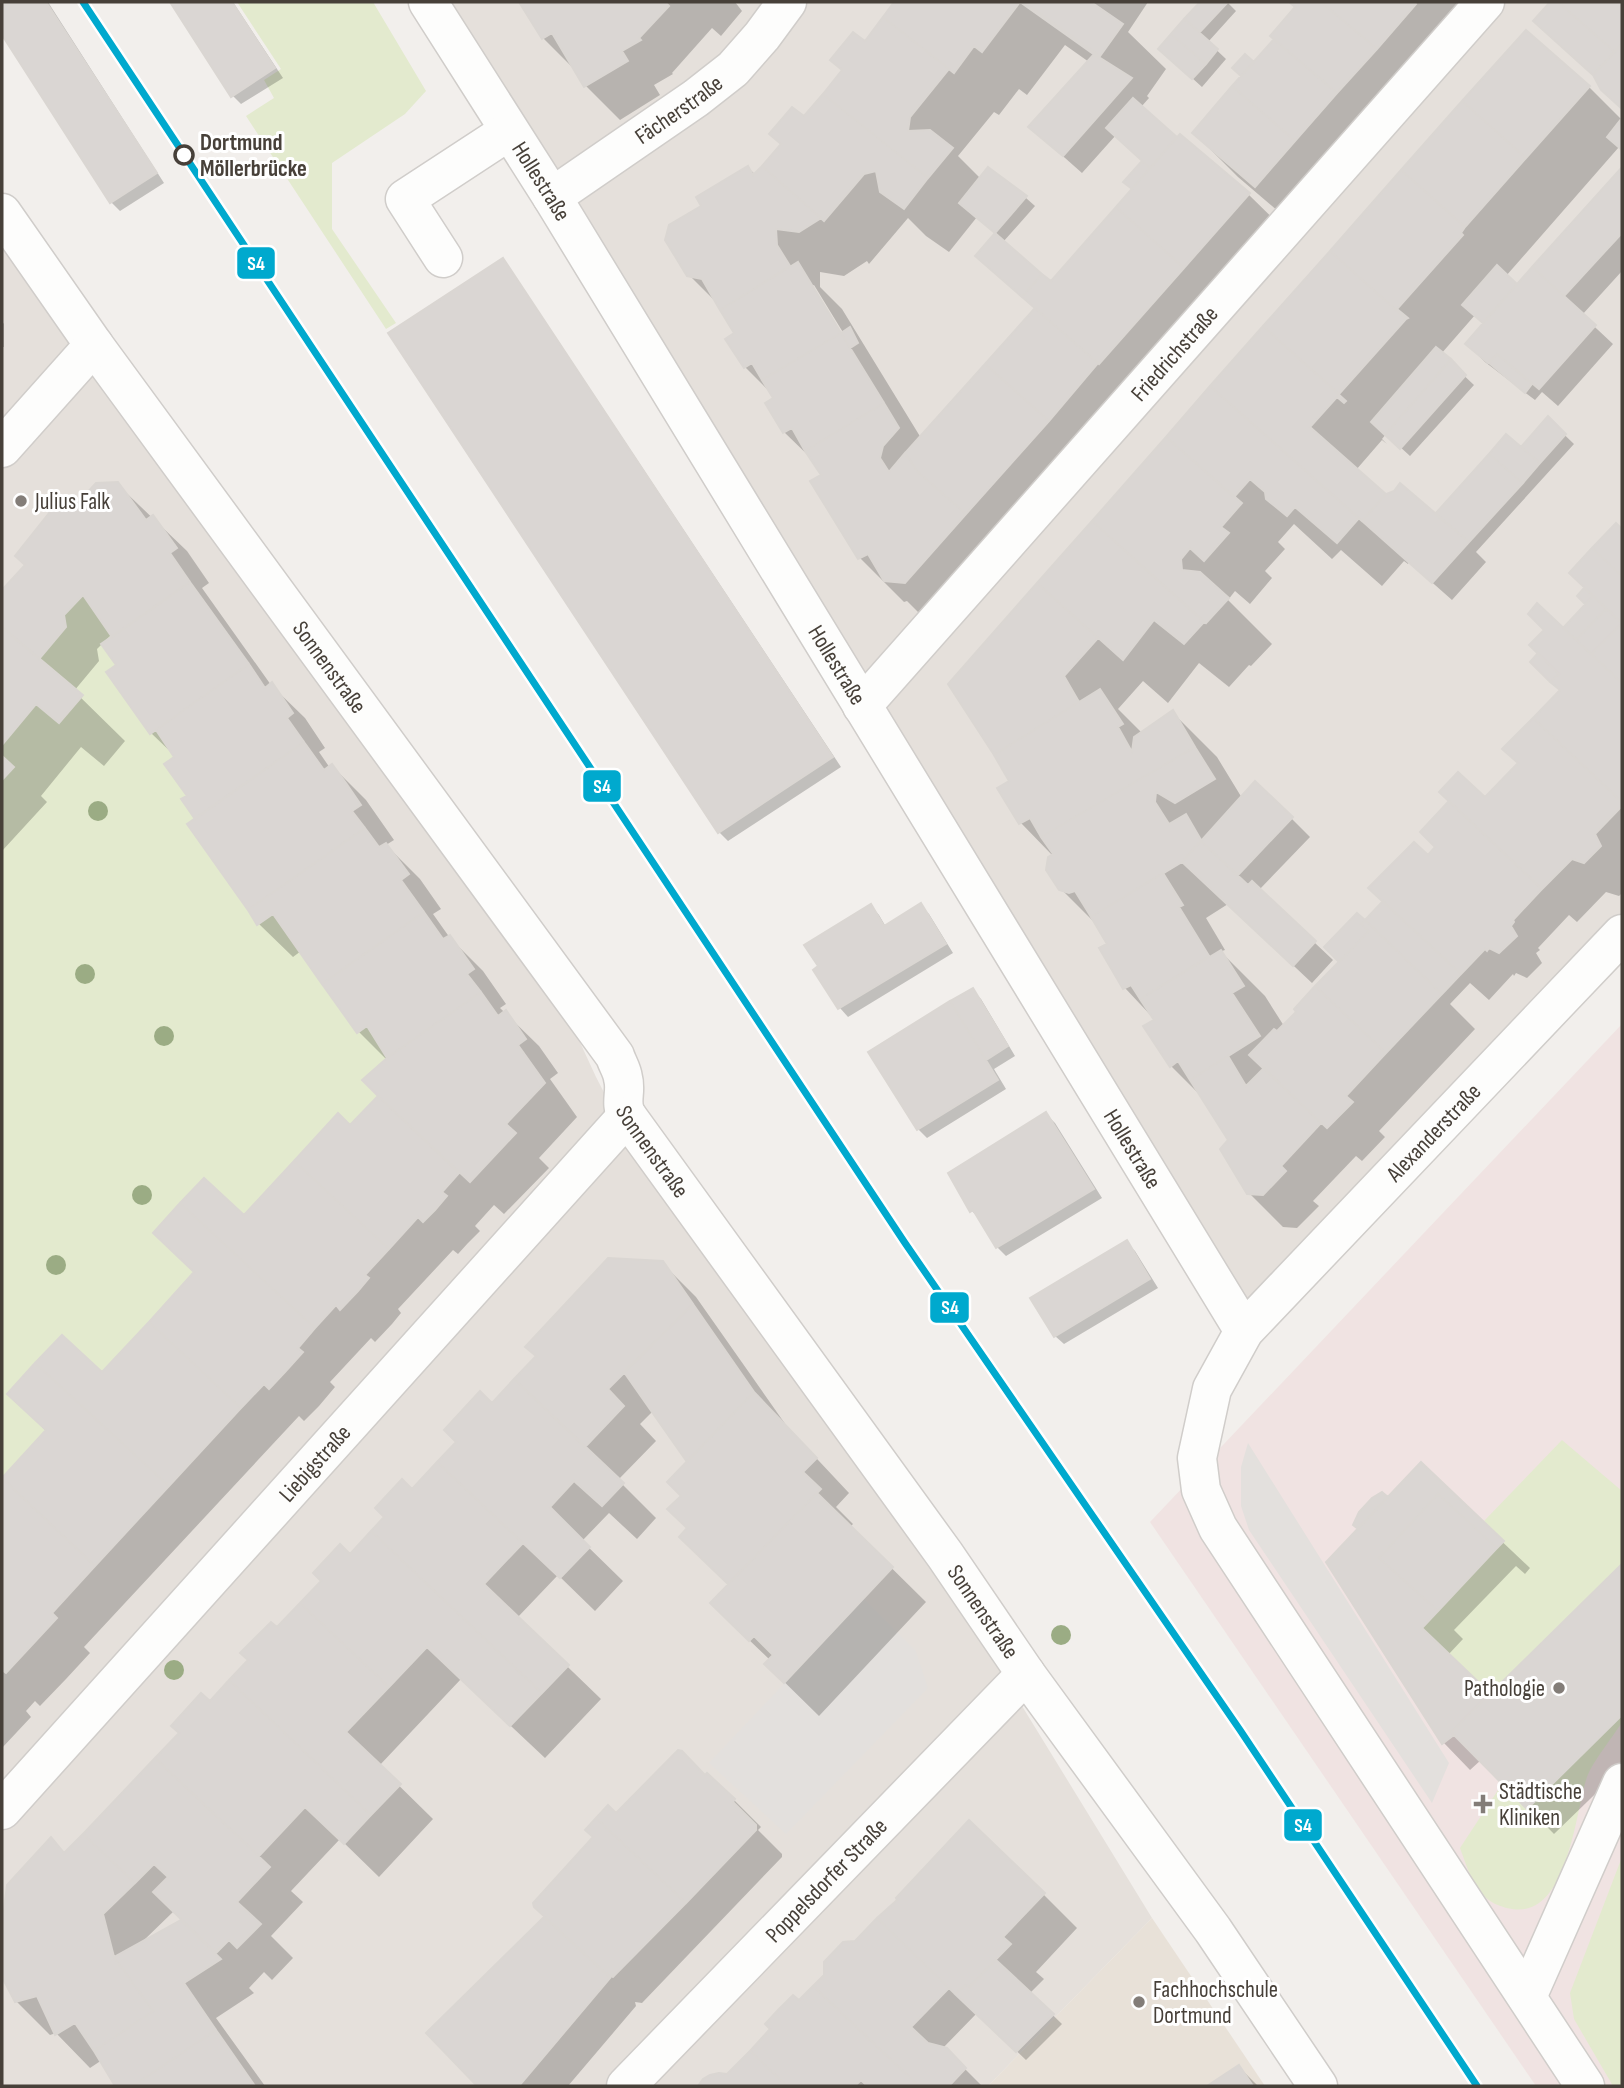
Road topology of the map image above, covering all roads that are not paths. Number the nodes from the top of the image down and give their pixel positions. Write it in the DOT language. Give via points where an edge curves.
graph roads {
  1 [pos="428,2"];
  2 [pos="787,2"];
  3 [pos="1485,2"];
  4 [pos="509,131"];
  5 [pos="552,197"];
  6 [pos="2,213"];
  7 [pos="443,258"];
  8 [pos="94,345"];
  9 [pos="2,448"];
  10 [pos="862,706"];
  11 [pos="1622,934"];
  12 [pos="627,1116"];
  13 [pos="1244,1331"];
  14 [pos="1026,1674"];
  15 [pos="1622,1783"];
  16 [pos="2,1810"];
  17 [pos="1527,1997"];
  18 [pos="625,2086"];
  19 [pos="1318,2086"];
  20 [pos="1585,2086"];
  1 -- 4 [label="street, Hollestraße"];
  2 -- 5 [label="street, Fächerstraße" via="733,69"];
  3 -- 10 [label="street, Friedrichstraße"];
  4 -- 5 [label="street, Hollestraße"];
  4 -- 7 [label="street" via="405,199"];
  5 -- 10 [label="street, Hollestraße"];
  6 -- 8 [label="street, Sonnenstraße"];
  8 -- 9 [label="street"];
  8 -- 12 [label="street, Sonnenstraße" via="615,1056 623,1077 622,1102"];
  10 -- 13 [label="street, Hollestraße"];
  11 -- 13 [label="street, Alexanderstraße"];
  12 -- 14 [label="street, Sonnenstraße"];
  12 -- 16 [label="street, Liebigstraße"];
  13 -- 17 [label="street, Alexanderstraße" via="1212,1389 1197,1458 1201,1490 1218,1528"];
  14 -- 18 [label="street, Poppelsdorfer Straße"];
  14 -- 19 [label="street, Sonnenstraße" via="1213,1930"];
  15 -- 17 [label="street"];
  17 -- 20 [label="street, Alexanderstraße"];
}
